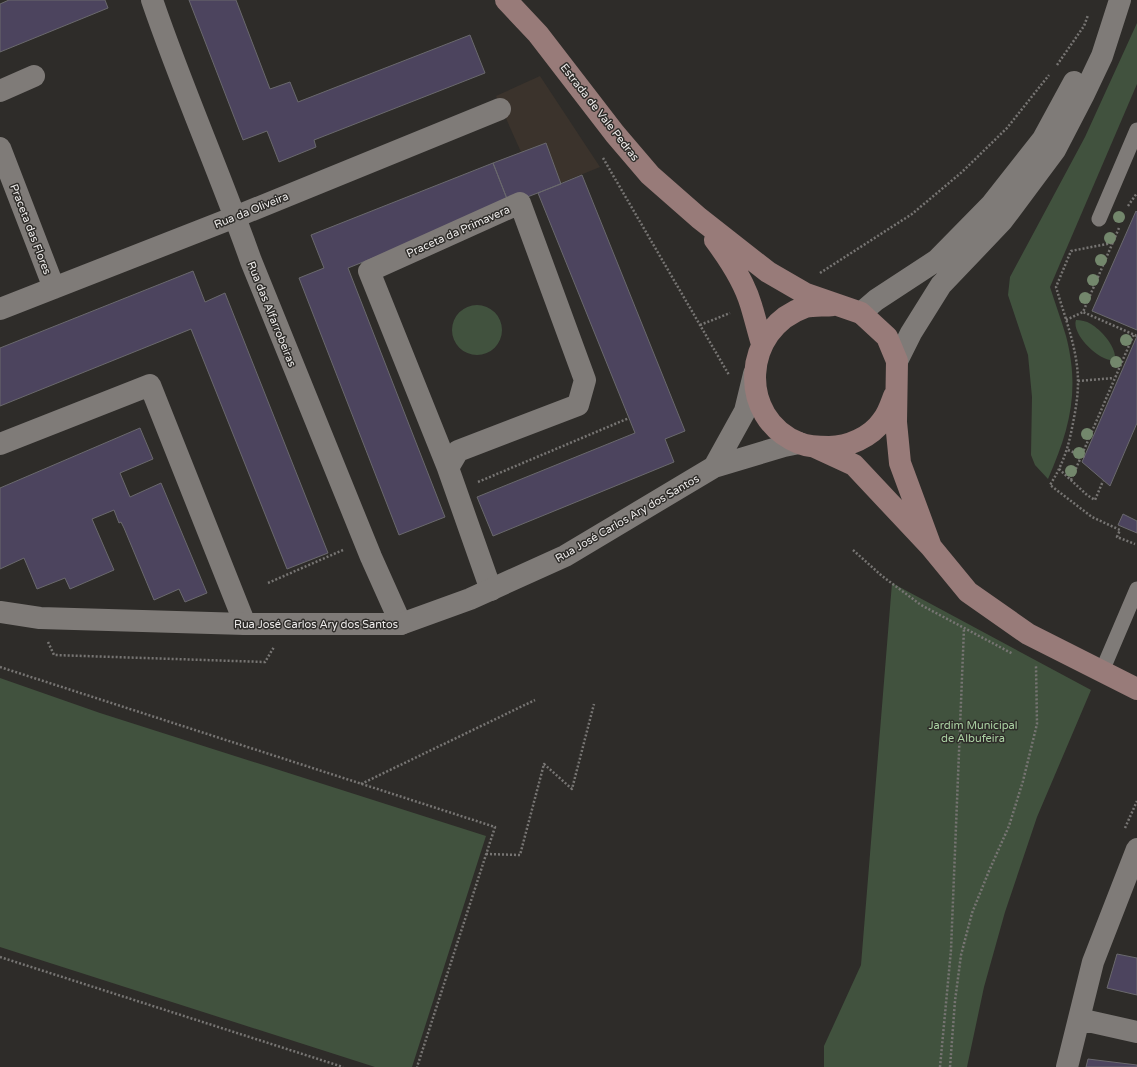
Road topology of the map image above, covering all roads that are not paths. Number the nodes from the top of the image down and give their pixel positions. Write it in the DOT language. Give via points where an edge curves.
graph roads {
  1 [pos="152,0"];
  2 [pos="506,0"];
  3 [pos="1110,0"];
  4 [pos="1120,0"];
  5 [pos="34,76"];
  6 [pos="0,91"];
  7 [pos="500,109"];
  8 [pos="1137,130"];
  9 [pos="0,148"];
  10 [pos="235,217"];
  11 [pos="699,218"];
  12 [pos="1099,219"];
  13 [pos="54,288"];
  14 [pos="838,305"];
  15 [pos="0,309"];
  16 [pos="861,313"];
  17 [pos="762,344"];
  18 [pos="897,361"];
  19 [pos="754,374"];
  20 [pos="897,391"];
  21 [pos="0,444"];
  22 [pos="807,445"];
  23 [pos="714,467"];
  24 [pos="448,468"];
  25 [pos="931,547"];
  26 [pos="1137,589"];
  27 [pos="492,590"];
  28 [pos="0,612"];
  29 [pos="245,624"];
  30 [pos="401,624"];
  31 [pos="1102,671"];
  32 [pos="1137,689"];
  33 [pos="1137,849"];
  34 [pos="1079,1019"];
  35 [pos="1137,1032"];
  36 [pos="1067,1067"];
  1 -- 10 [label="street, Rua das Alfarrobeiras"];
  2 -- 11 [label="main road, Estrada de Vale Pedras" via="538,34 650,175"];
  3 -- 16 [label="street" via="1072,85 1043,139 991,205 937,260 876,300"];
  4 -- 18 [label="street" via="1102,56 1055,150 1002,221 941,285"];
  5 -- 6 [label="street"];
  7 -- 10 [label="street, Rua da Oliveira"];
  8 -- 12 [label="lane"];
  9 -- 13 [label="street, Praceta das Flores"];
  10 -- 13 [label="street, Rua da Oliveira"];
  10 -- 30 [label="street, Rua das Alfarrobeiras" via="371,557"];
  11 -- 14 [label="main road, Estrada de Vale Pedras" via="768,272 806,294"];
  11 -- 17 [label="main road, Estrada de Vale Pedras" via="730,259 744,285"];
  13 -- 15 [label="street, Rua da Oliveira"];
  14 -- 16 [label="main road"];
  14 -- 17 [label="main road" via="807,307 788,316 773,328"];
  16 -- 18 [label="main road" via="887,337"];
  17 -- 19 [label="main road"];
  18 -- 20 [label="main road"];
  19 -- 22 [label="main road" via="758,399 767,418 780,431"];
  19 -- 23 [label="street" via="745,411"];
  20 -- 22 [label="main road" via="882,421 864,438 840,447"];
  20 -- 25 [label="main road" via="896,422 900,463"];
  21 -- 29 [label="street" via="150,384"];
  22 -- 23 [label="street, Rua José Carlos Ary dos Santos" via="784,446"];
  22 -- 25 [label="main road" via="854,465"];
  23 -- 27 [label="street, Rua José Carlos Ary dos Santos" via="565,556"];
  24 -- 24 [label="street, Praceta da Primavera" via="369,271 520,203 585,380 578,405 458,451"];
  24 -- 27 [label="street, Praceta da Primavera"];
  25 -- 31 [label="main road" via="968,592 1028,634"];
  26 -- 31 [label="lane"];
  27 -- 30 [label="street, Rua José Carlos Ary dos Santos"];
  28 -- 29 [label="street, Rua José Carlos Ary dos Santos" via="40,618"];
  29 -- 30 [label="street, Rua José Carlos Ary dos Santos"];
  31 -- 32 [label="main road"];
  33 -- 34 [label="street" via="1093,962"];
  34 -- 35 [label="street"];
  34 -- 36 [label="street"];
}
